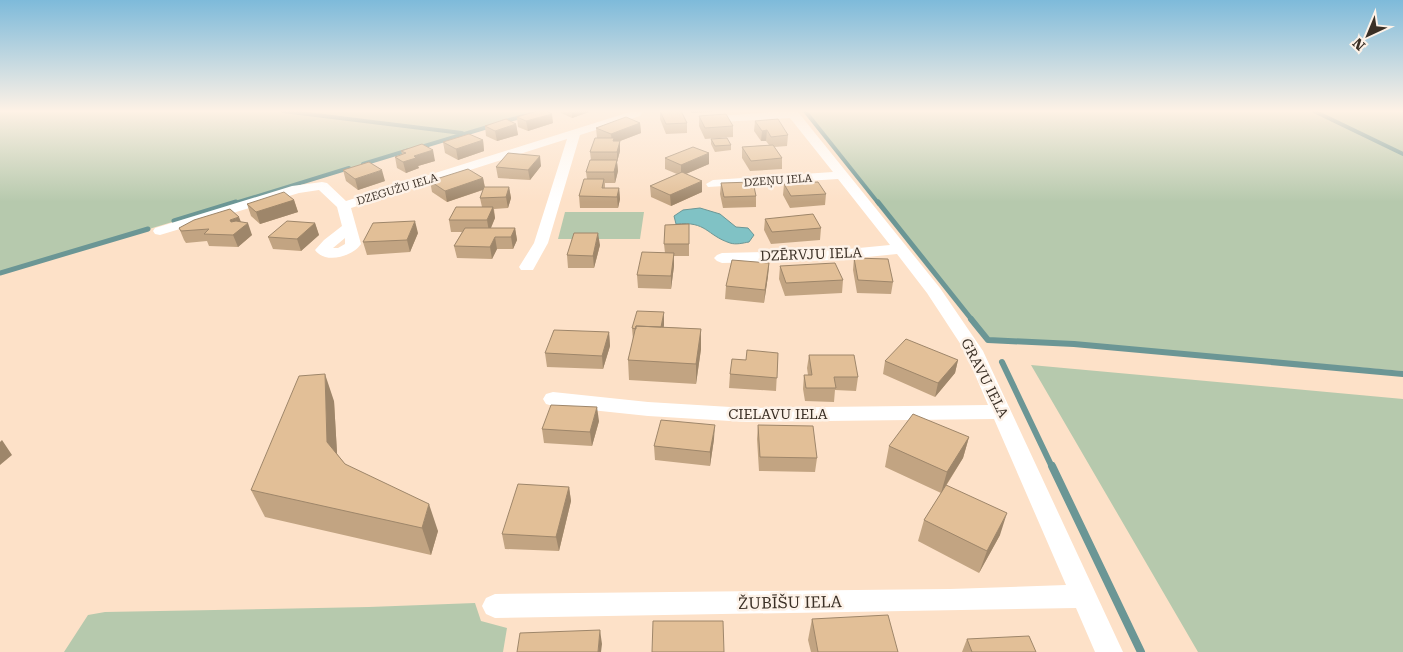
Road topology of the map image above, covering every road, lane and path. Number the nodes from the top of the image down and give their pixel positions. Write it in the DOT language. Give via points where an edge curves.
graph roads {
  1 [pos="548,141"];
  2 [pos="572,141"];
  3 [pos="815,141"];
  4 [pos="842,175"];
  5 [pos="714,184"];
  6 [pos="344,206"];
  7 [pos="349,228"];
  8 [pos="160,231"];
  9 [pos="900,249"];
  10 [pos="722,258"];
  11 [pos="527,267"];
  12 [pos="553,399"];
  13 [pos="1003,412"];
  14 [pos="1084,597"];
  15 [pos="495,606"];
  16 [pos="1109,652"];
  1 -- 6 [label="street, DZEGUŽU IELA"];
  2 -- 11 [label="street" via="541,243"];
  3 -- 4 [label="street, GRAVU IELA"];
  4 -- 5 [label="street, DZEŅU IELA"];
  4 -- 9 [label="street, GRAVU IELA"];
  6 -- 7 [label="street"];
  6 -- 8 [label="street, DZEGUŽU IELA" via="322,186 297,189"];
  9 -- 10 [label="street, DZĒRVJU IELA" via="838,255"];
  9 -- 13 [label="street, GRAVU IELA" via="934,291 974,351"];
  12 -- 13 [label="street, CIELAVU IELA" via="747,415"];
  13 -- 14 [label="street, GRAVU IELA"];
  14 -- 15 [label="street, ŽUBĪŠU IELA"];
  14 -- 16 [label="street, GRAVU IELA"];
}
